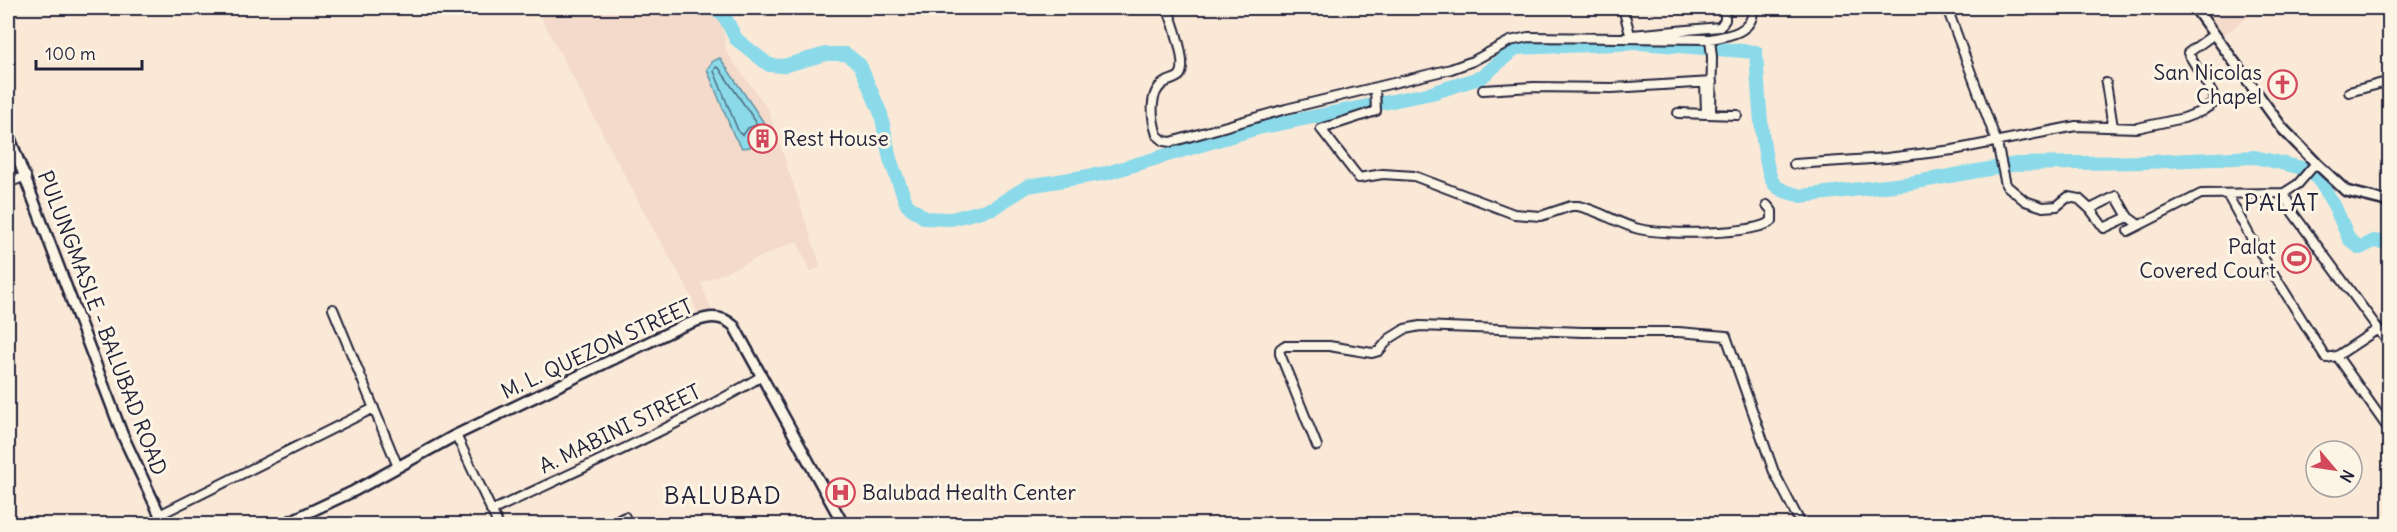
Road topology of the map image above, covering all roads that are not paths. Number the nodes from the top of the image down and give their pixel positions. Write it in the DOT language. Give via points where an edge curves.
graph roads {
  1 [pos="1167,8"];
  2 [pos="1623,8"];
  3 [pos="1725,8"];
  4 [pos="1753,8"];
  5 [pos="1947,8"];
  6 [pos="2194,8"];
  7 [pos="2213,35"];
  8 [pos="1631,38"];
  9 [pos="1710,42"];
  10 [pos="2390,81"];
  11 [pos="1708,82"];
  12 [pos="2106,83"];
  13 [pos="1483,90"];
  14 [pos="1375,91"];
  15 [pos="2349,92"];
  16 [pos="1678,113"];
  17 [pos="1709,113"];
  18 [pos="1737,115"];
  19 [pos="2113,126"];
  20 [pos="8,133"];
  21 [pos="1997,143"];
  22 [pos="1794,164"];
  23 [pos="2313,166"];
  24 [pos="26,176"];
  25 [pos="8,183"];
  26 [pos="2284,193"];
  27 [pos="2227,194"];
  28 [pos="2390,202"];
  29 [pos="1767,205"];
  30 [pos="2090,209"];
  31 [pos="2128,217"];
  32 [pos="2139,225"];
  33 [pos="2128,231"];
  34 [pos="333,309"];
  35 [pos="2378,329"];
  36 [pos="2390,345"];
  37 [pos="2337,356"];
  38 [pos="762,376"];
  39 [pos="374,408"];
  40 [pos="2390,431"];
  41 [pos="456,435"];
  42 [pos="1317,446"];
  43 [pos="398,467"];
  44 [pos="491,511"];
  45 [pos="159,515"];
  46 [pos="625,517"];
  47 [pos="164,525"];
  48 [pos="284,525"];
  49 [pos="498,525"];
  50 [pos="610,525"];
  51 [pos="843,525"];
  52 [pos="1801,525"];
  1 -- 14 [label="street" via="1183,68 1154,97 1156,131 1164,141 1286,109"];
  2 -- 8 [label="street"];
  3 -- 8 [label="street" via="1725,20 1720,27"];
  4 -- 9 [label="street" via="1746,28"];
  5 -- 21 [label="street"];
  6 -- 7 [label="street"];
  7 -- 19 [label="street" via="2188,53 2216,98 2214,105 2161,124"];
  7 -- 23 [label="street"];
  8 -- 9 [label="street"];
  8 -- 14 [label="street" via="1515,39 1473,61"];
  9 -- 11 [label="street"];
  10 -- 15 [label="street"];
  11 -- 13 [label="street"];
  11 -- 17 [label="street"];
  12 -- 19 [label="street"];
  14 -- 29 [label="street" via="1375,112 1321,129 1359,178 1383,174 1414,176 1515,214 1541,216 1578,206 1641,230 1745,230 1772,221"];
  16 -- 17 [label="street"];
  17 -- 18 [label="street"];
  19 -- 21 [label="street" via="2076,126"];
  20 -- 24 [label="street, PULUNGMASLE - BALUBAD ROAD"];
  21 -- 22 [label="street" via="1887,158"];
  21 -- 30 [label="street" via="2006,185 2025,201 2043,207 2057,206 2068,197"];
  23 -- 26 [label="street"];
  23 -- 28 [label="street" via="2346,191"];
  24 -- 25 [label="street"];
  24 -- 45 [label="street, PULUNGMASLE - BALUBAD ROAD" via="123,436"];
  26 -- 27 [label="street"];
  26 -- 35 [label="street" via="2293,213"];
  27 -- 32 [label="street" via="2196,195"];
  27 -- 37 [label="street" via="2326,358"];
  30 -- 31 [label="street" via="2104,228"];
  30 -- 31 [label="street" via="2116,196"];
  31 -- 32 [label="street"];
  32 -- 33 [label="street"];
  34 -- 39 [label="street"];
  35 -- 36 [label="street"];
  35 -- 37 [label="street"];
  37 -- 40 [label="street"];
  38 -- 41 [label="street, M. L. QUEZON STREET" via="734,326 717,316 710,317 678,328"];
  38 -- 44 [label="street, A. MABINI STREET"];
  38 -- 51 [label="street, M. L. QUEZON STREET"];
  39 -- 43 [label="street"];
  39 -- 45 [label="street"];
  41 -- 43 [label="street, M. L. QUEZON STREET"];
  41 -- 44 [label="street"];
  42 -- 52 [label="street" via="1280,354 1284,346 1339,346 1372,353 1405,329 1420,326 1726,336 1774,472"];
  43 -- 48 [label="street, M. L. QUEZON STREET"];
  44 -- 49 [label="street"];
  45 -- 47 [label="street, PULUNGMASLE - BALUBAD ROAD"];
  46 -- 50 [label="street"];
}
